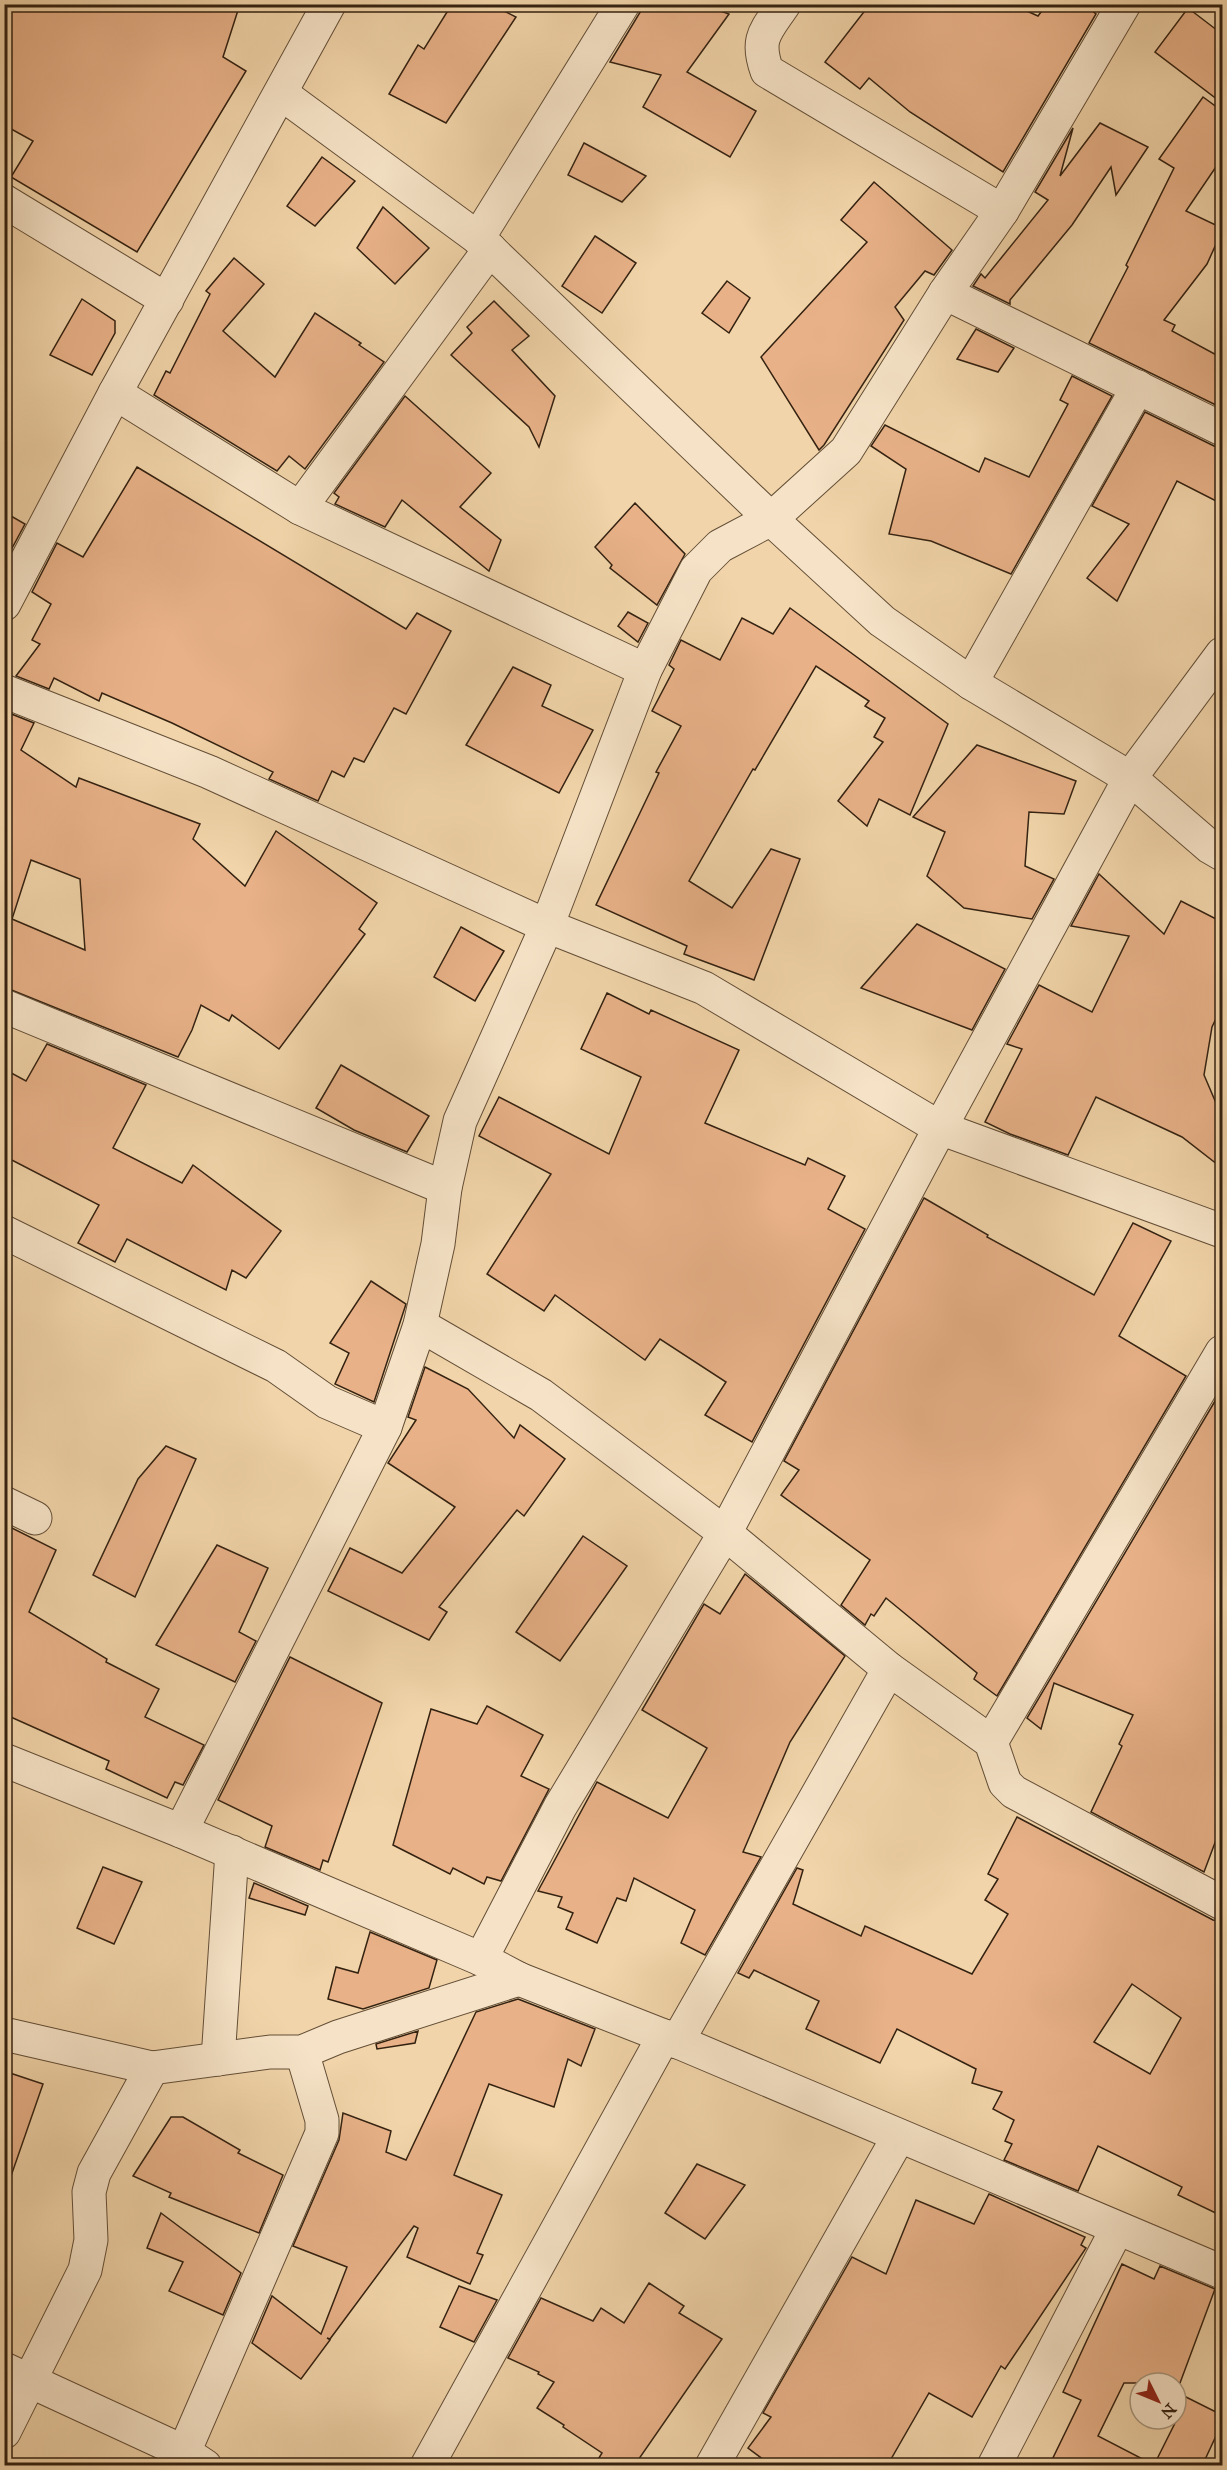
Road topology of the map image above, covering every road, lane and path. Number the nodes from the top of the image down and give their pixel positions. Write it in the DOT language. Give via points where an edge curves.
graph roads {
  1 [pos="330,4"];
  2 [pos="623,4"];
  3 [pos="784,4"];
  4 [pos="1124,4"];
  5 [pos="282,94"];
  6 [pos="4,201"];
  7 [pos="1002,211"];
  8 [pos="484,244"];
  9 [pos="945,293"];
  10 [pos="167,300"];
  11 [pos="1138,387"];
  12 [pos="115,393"];
  13 [pos="1222,429"];
  14 [pos="300,508"];
  15 [pos="771,519"];
  16 [pos="4,604"];
  17 [pos="1222,654"];
  18 [pos="645,670"];
  19 [pos="971,684"];
  20 [pos="4,691"];
  21 [pos="1130,778"];
  22 [pos="1218,847"];
  23 [pos="547,926"];
  24 [pos="4,1006"];
  25 [pos="940,1128"];
  26 [pos="445,1188"];
  27 [pos="1222,1231"];
  28 [pos="4,1232"];
  29 [pos="420,1325"];
  30 [pos="1222,1352"];
  31 [pos="385,1427"];
  32 [pos="4,1503"];
  33 [pos="35,1518"];
  34 [pos="725,1533"];
  35 [pos="889,1669"];
  36 [pos="991,1742"];
  37 [pos="4,1760"];
  38 [pos="181,1831"];
  39 [pos="232,1852"];
  40 [pos="1222,1903"];
  41 [pos="481,1959"];
  42 [pos="519,1979"];
  43 [pos="4,2034"];
  44 [pos="670,2039"];
  45 [pos="302,2052"];
  46 [pos="218,2059"];
  47 [pos="152,2068"];
  48 [pos="899,2136"];
  49 [pos="1117,2229"];
  50 [pos="1222,2272"];
  51 [pos="18,2375"];
  52 [pos="4,2432"];
  53 [pos="189,2461"];
  54 [pos="427,2466"];
  55 [pos="712,2466"];
  56 [pos="994,2466"];
  1 -- 5 [label="street"];
  2 -- 8 [label="street"];
  3 -- 7 [label="street" via="763,37 761,54 767,71"];
  4 -- 7 [label="street"];
  5 -- 8 [label="street"];
  5 -- 10 [label="street"];
  6 -- 10 [label="street"];
  7 -- 9 [label="street"];
  8 -- 14 [label="street"];
  8 -- 15 [label="street"];
  9 -- 11 [label="street"];
  9 -- 15 [label="street" via="846,451"];
  10 -- 12 [label="street"];
  11 -- 13 [label="street"];
  11 -- 19 [label="street"];
  12 -- 14 [label="street"];
  12 -- 16 [label="street"];
  14 -- 18 [label="street"];
  15 -- 18 [label="street" via="720,546 696,570"];
  15 -- 19 [label="street" via="882,621"];
  17 -- 21 [label="street"];
  18 -- 23 [label="street"];
  19 -- 21 [label="street"];
  20 -- 23 [label="street" via="209,772"];
  21 -- 22 [label="street"];
  21 -- 25 [label="street"];
  23 -- 25 [label="street" via="704,988"];
  23 -- 26 [label="street" via="460,1121"];
  24 -- 26 [label="street"];
  25 -- 27 [label="street"];
  25 -- 34 [label="street"];
  26 -- 29 [label="street" via="438,1244"];
  28 -- 31 [label="street" via="276,1366 327,1402"];
  29 -- 31 [label="street"];
  29 -- 34 [label="street" via="541,1395"];
  30 -- 36 [label="street"];
  31 -- 38 [label="street"];
  32 -- 33 [label="street"];
  34 -- 35 [label="street"];
  34 -- 41 [label="street" via="560,1807"];
  35 -- 36 [label="street"];
  35 -- 44 [label="street"];
  36 -- 40 [label="street" via="1005,1783 1014,1792"];
  37 -- 38 [label="street"];
  38 -- 39 [label="street"];
  39 -- 41 [label="street"];
  39 -- 46 [label="street"];
  41 -- 42 [label="street"];
  42 -- 44 [label="street"];
  42 -- 45 [label="street"];
  43 -- 47 [label="street"];
  44 -- 48 [label="street"];
  44 -- 54 [label="street"];
  45 -- 46 [label="street"];
  45 -- 53 [label="street" via="322,2133"];
  46 -- 47 [label="street"];
  47 -- 51 [label="street" via="94,2173 89,2192 91,2240 85,2270"];
  48 -- 49 [label="street"];
  48 -- 55 [label="street"];
  49 -- 50 [label="street"];
  49 -- 56 [label="street"];
  51 -- 52 [label="street"];
  51 -- 53 [label="street"];
}
